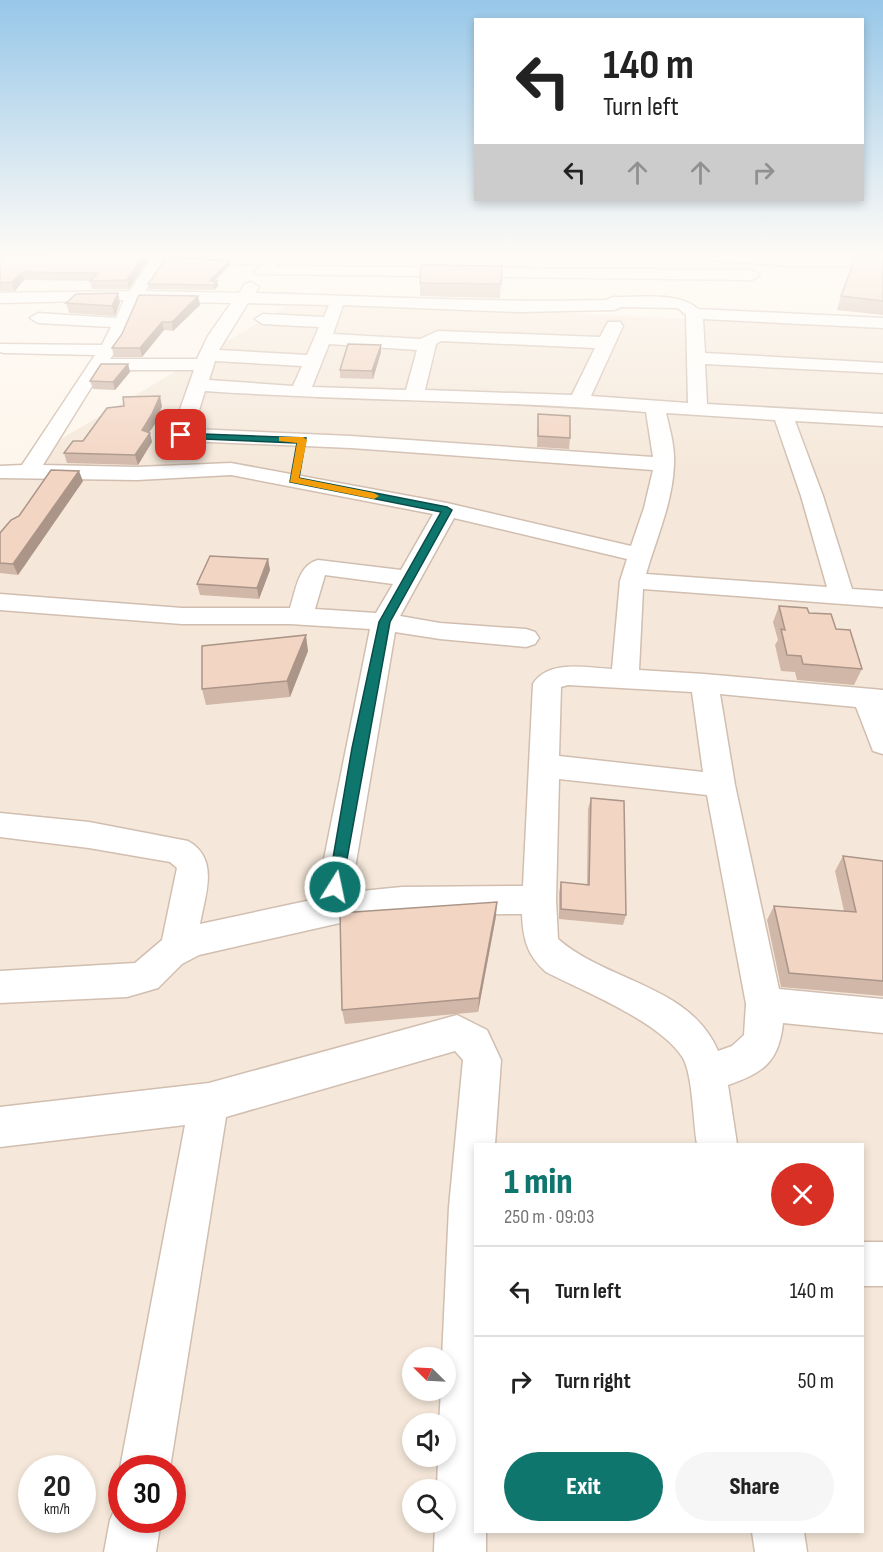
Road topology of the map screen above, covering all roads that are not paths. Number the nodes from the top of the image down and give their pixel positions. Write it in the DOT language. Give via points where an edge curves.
graph roads {
  1 [pos="39,325"];
  2 [pos="120,325"];
  3 [pos="224,325"];
  4 [pos="292,325"];
  5 [pos="328,325"];
  6 [pos="389,325"];
  7 [pos="614,325"];
  8 [pos="694,325"];
  9 [pos="802,325"];
  10 [pos="880,325"];
  11 [pos="30,327"];
  12 [pos="326,330"];
  13 [pos="883,341"];
  14 [pos="383,343"];
  15 [pos="606,343"];
  16 [pos="427,345"];
  17 [pos="2,350"];
  18 [pos="102,358"];
  19 [pos="695,358"];
  20 [pos="207,360"];
  21 [pos="313,361"];
  22 [pos="812,364"];
  23 [pos="883,368"];
  24 [pos="197,385"];
  25 [pos="300,392"];
  26 [pos="414,396"];
  27 [pos="579,401"];
  28 [pos="655,407"];
  29 [pos="698,410"];
  30 [pos="783,415"];
  31 [pos="883,420"];
  32 [pos="181,435"];
  33 [pos="303,440"];
  34 [pos="664,464"];
  35 [pos="29,470"];
  36 [pos="0,472"];
  37 [pos="157,473"];
  38 [pos="294,480"];
  39 [pos="447,510"];
  40 [pos="641,555"];
  41 [pos="409,578"];
  42 [pos="632,581"];
  43 [pos="842,596"];
  44 [pos="883,599"];
  45 [pos="0,602"];
  46 [pos="300,617"];
  47 [pos="384,622"];
  48 [pos="526,638"];
  49 [pos="625,679"];
  50 [pos="704,683"];
  51 [pos="875,700"];
  52 [pos="883,743"];
  53 [pos="544,765"];
  54 [pos="720,785"];
  55 [pos="0,825"];
  56 [pos="539,900"];
  57 [pos="331,911"];
  58 [pos="178,948"];
  59 [pos="0,987"];
  60 [pos="764,1004"];
  61 [pos="883,1016"];
  62 [pos="706,1073"];
  63 [pos="208,1103"];
  64 [pos="0,1127"];
  65 [pos="477,1143"];
  66 [pos="717,1143"];
  67 [pos="474,1191"];
  68 [pos="473,1207"];
  69 [pos="864,1263"];
  70 [pos="883,1264"];
  71 [pos="147,1455"];
  72 [pos="134,1533"];
  73 [pos="778,1533"];
  74 [pos="130,1552"];
  75 [pos="460,1552"];
  76 [pos="781,1552"];
  1 -- 11 [label="street"];
  2 -- 18 [label="street"];
  3 -- 20 [label="street"];
  4 -- 12 [label="street"];
  5 -- 12 [label="street"];
  6 -- 14 [label="street"];
  7 -- 15 [label="street"];
  8 -- 19 [label="street"];
  9 -- 22 [label="street"];
  10 -- 13 [label="street"];
  11 -- 17 [label="street"];
  12 -- 14 [label="street"];
  12 -- 21 [label="street"];
  14 -- 16 [label="street"];
  15 -- 16 [label="street" via="445,335 432,338"];
  15 -- 27 [label="street"];
  16 -- 26 [label="street"];
  17 -- 18 [label="street"];
  18 -- 20 [label="street"];
  18 -- 35 [label="street"];
  19 -- 22 [label="street"];
  19 -- 29 [label="street"];
  20 -- 21 [label="street"];
  20 -- 24 [label="street"];
  21 -- 25 [label="street"];
  22 -- 23 [label="street"];
  24 -- 25 [label="street"];
  24 -- 32 [label="street"];
  25 -- 26 [label="street"];
  26 -- 27 [label="street"];
  27 -- 28 [label="street"];
  28 -- 29 [label="street"];
  28 -- 34 [label="street"];
  29 -- 30 [label="street"];
  30 -- 31 [label="street"];
  30 -- 43 [label="street"];
  32 -- 33 [label="street"];
  32 -- 37 [label="street"];
  33 -- 34 [label="street"];
  33 -- 38 [label="street"];
  34 -- 40 [label="street"];
  35 -- 36 [label="street"];
  35 -- 37 [label="street"];
  37 -- 38 [label="street" via="231,469"];
  38 -- 39 [label="street"];
  39 -- 40 [label="street"];
  39 -- 41 [label="street"];
  40 -- 42 [label="street"];
  41 -- 46 [label="street" via="318,567"];
  41 -- 47 [label="street"];
  42 -- 43 [label="street"];
  42 -- 49 [label="street"];
  43 -- 44 [label="street"];
  45 -- 46 [label="street" via="182,616"];
  46 -- 47 [label="street"];
  47 -- 48 [label="street" via="440,632"];
  47 -- 57 [label="street"];
  49 -- 50 [label="street"];
  49 -- 53 [label="street" via="568,676 554,678 547,684"];
  50 -- 51 [label="street"];
  50 -- 54 [label="street"];
  51 -- 52 [label="street"];
  53 -- 54 [label="street"];
  53 -- 56 [label="street"];
  54 -- 60 [label="street"];
  55 -- 58 [label="street" via="100,837 177,850 187,856 193,868"];
  56 -- 57 [label="street" via="402,901"];
  56 -- 62 [label="street" via="540,937 546,950 558,961 671,1020 696,1046"];
  57 -- 58 [label="street" via="192,941"];
  58 -- 59 [label="street" via="145,977 127,981"];
  60 -- 61 [label="street"];
  60 -- 62 [label="street" via="766,1028 762,1043 746,1061"];
  62 -- 66 [label="street"];
  63 -- 64 [label="street"];
  63 -- 65 [label="street" via="457,1033 478,1045 482,1060"];
  63 -- 71 [label="street"];
  67 -- 68 [label="street"];
  68 -- 75 [label="street"];
  69 -- 70 [label="street"];
  72 -- 74 [label="street"];
  73 -- 76 [label="street"];
}
